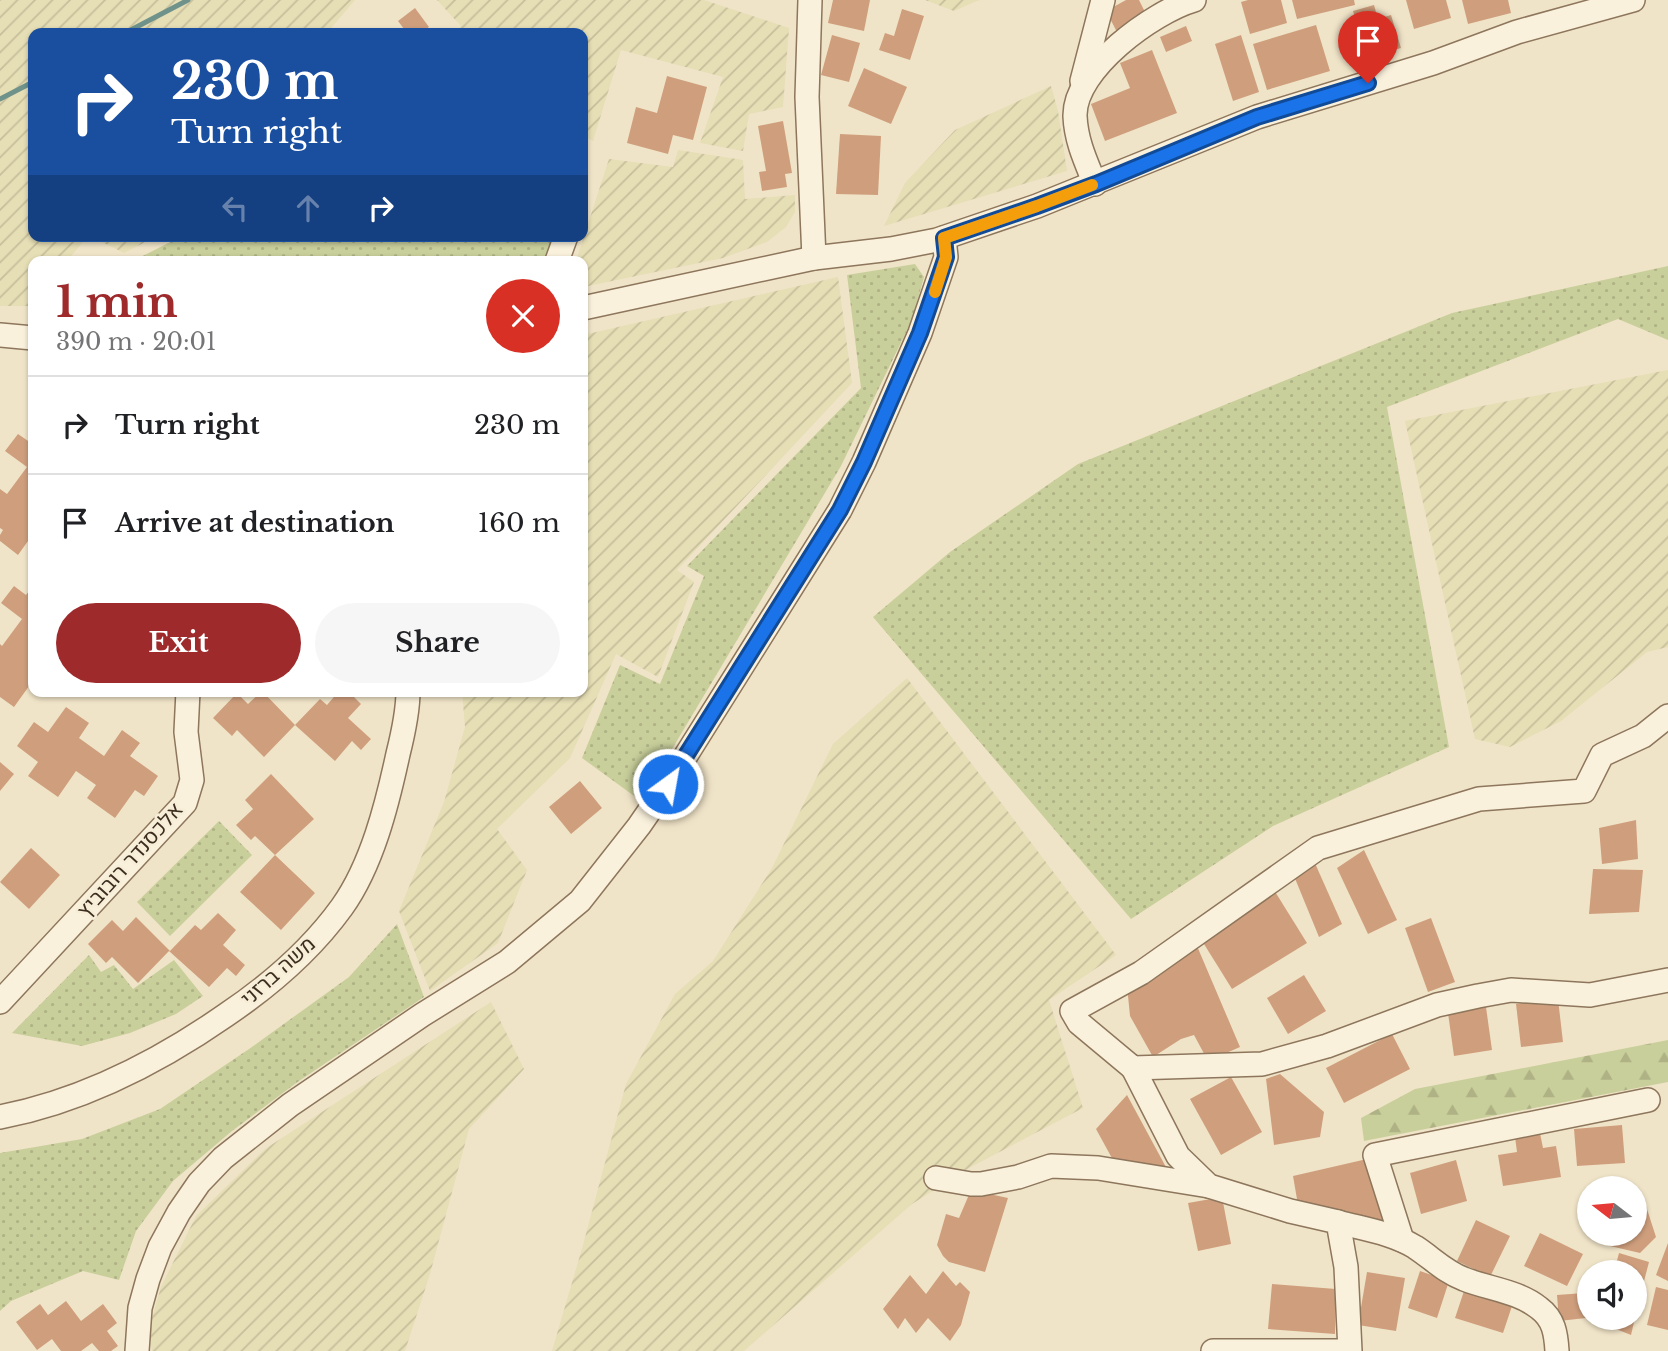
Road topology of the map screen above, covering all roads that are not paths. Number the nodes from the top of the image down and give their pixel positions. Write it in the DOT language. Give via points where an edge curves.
graph roads {
  1 [pos="810,0"];
  2 [pos="1103,0"];
  3 [pos="1194,0"];
  4 [pos="1633,0"];
  5 [pos="1079,94"];
  6 [pos="1096,184"];
  7 [pos="944,238"];
  8 [pos="814,258"];
  9 [pos="588,307"];
  10 [pos="0,335"];
  11 [pos="28,338"];
  12 [pos="188,697"];
  13 [pos="408,697"];
  14 [pos="1668,716"];
  15 [pos="1668,980"];
  16 [pos="0,1002"];
  17 [pos="1133,1068"];
  18 [pos="1648,1100"];
  19 [pos="0,1117"];
  20 [pos="936,1178"];
  21 [pos="1209,1186"];
  22 [pos="1338,1222"];
  23 [pos="1402,1240"];
  24 [pos="137,1351"];
  25 [pos="1213,1351"];
  26 [pos="1348,1351"];
  27 [pos="1557,1351"];
  1 -- 8 [label="street" via="807,97"];
  2 -- 5 [label="street"];
  3 -- 5 [label="street" via="1143,25 1107,55"];
  4 -- 6 [label="street" via="1517,32 1257,117"];
  5 -- 6 [label="street" via="1075,115 1079,143"];
  6 -- 7 [label="street"];
  7 -- 8 [label="street"];
  7 -- 24 [label="street" via="946,257 920,333 840,510 639,825 579,901 508,962 422,1014 290,1105 199,1183 160,1247 148,1279 140,1308"];
  8 -- 9 [label="street"];
  10 -- 11 [label="street"];
  12 -- 16 [label="street, אלכסנדר רובוביץ" via="186,732 192,780 185,803"];
  13 -- 19 [label="street, משה ברזני" via="392,783 358,881 342,908 301,953 239,1006 150,1063 67,1099"];
  14 -- 17 [label="street" via="1643,736 1602,755 1584,791 1479,799 1318,848 1141,973 1072,1011 1079,1023"];
  15 -- 17 [label="street" via="1590,995 1511,990 1478,996 1437,1005 1327,1046 1262,1064"];
  17 -- 21 [label="street" via="1178,1156"];
  18 -- 23 [label="street" via="1375,1155"];
  20 -- 21 [label="street" via="981,1184 1051,1166 1098,1168"];
  21 -- 22 [label="street"];
  22 -- 23 [label="street"];
  22 -- 26 [label="street" via="1346,1267"];
  23 -- 27 [label="street" via="1448,1272 1540,1308 1556,1333"];
  25 -- 26 [label="street"];
}
